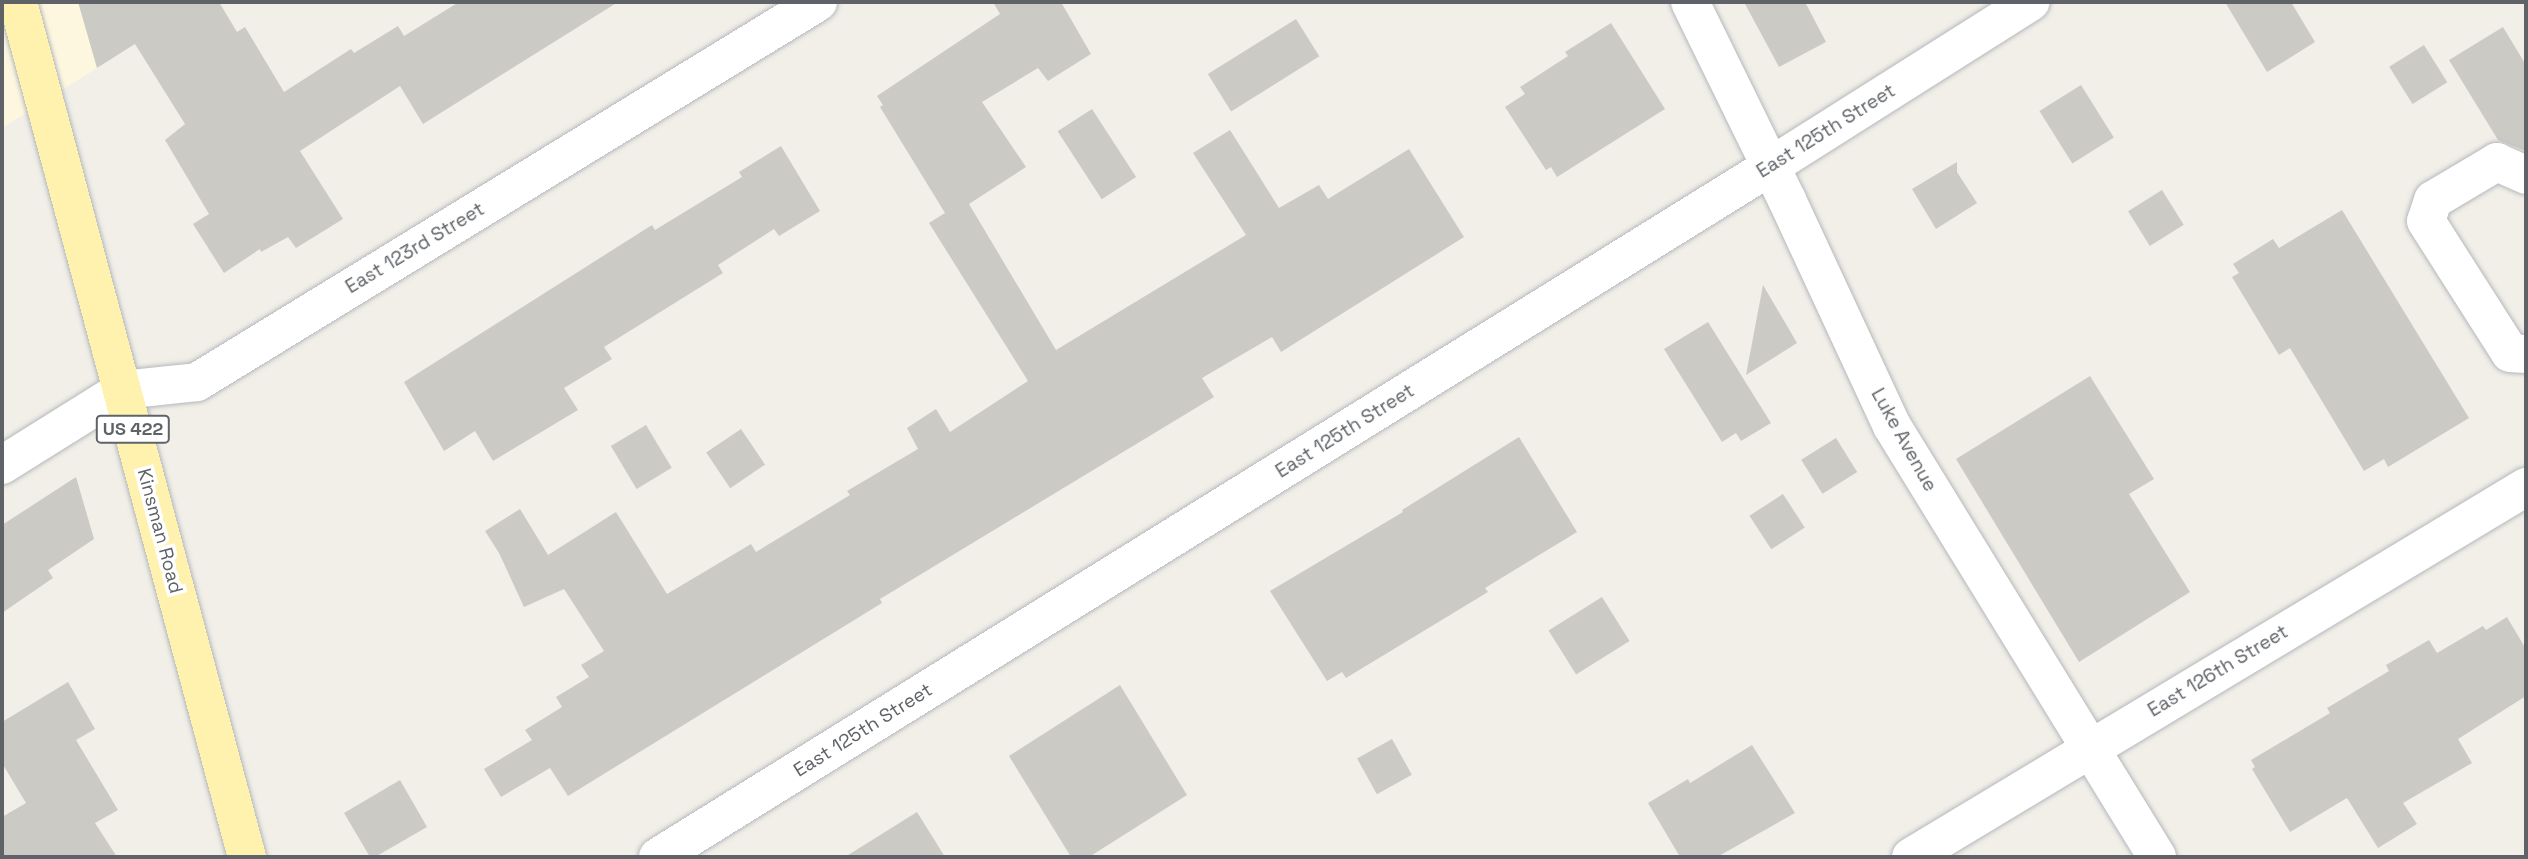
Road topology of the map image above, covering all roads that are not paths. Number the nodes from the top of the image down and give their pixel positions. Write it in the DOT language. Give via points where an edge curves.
graph roads {
  1 [pos="18,2"];
  2 [pos="818,2"];
  3 [pos="1690,2"];
  4 [pos="2030,2"];
  5 [pos="1771,166"];
  6 [pos="2526,175"];
  7 [pos="2526,354"];
  8 [pos="122,390"];
  9 [pos="2,465"];
  10 [pos="2526,487"];
  11 [pos="2091,748"];
  12 [pos="247,857"];
  13 [pos="659,857"];
  14 [pos="1912,857"];
  15 [pos="2157,857"];
  1 -- 8 [label="main road, Kinsman Road / US 422"];
  2 -- 8 [label="street, East 123rd Street" via="197,382"];
  3 -- 5 [label="street, Luke Avenue"];
  4 -- 5 [label="street, East 125th Street"];
  5 -- 11 [label="street, Luke Avenue" via="1892,426"];
  5 -- 13 [label="street, East 125th Street"];
  6 -- 7 [label="street" via="2497,162 2433,200 2426,221 2510,354"];
  8 -- 9 [label="street, East 123rd Street"];
  8 -- 12 [label="main road, Kinsman Road / US 422"];
  10 -- 11 [label="street, East 126th Street"];
  11 -- 14 [label="street, East 126th Street"];
  11 -- 15 [label="street, Luke Avenue"];
}
